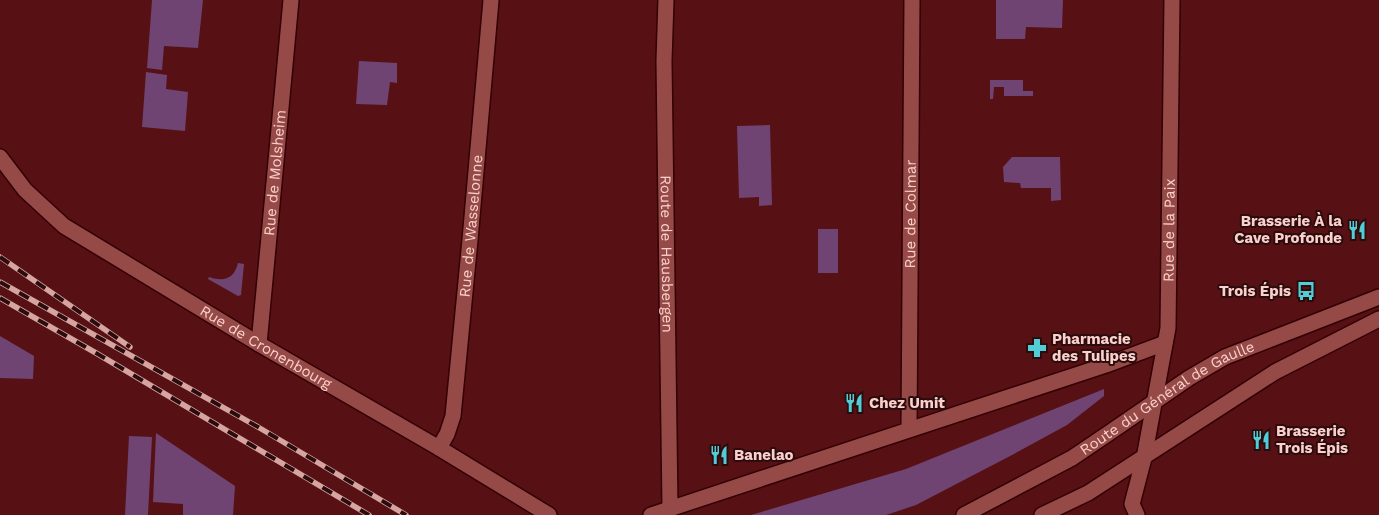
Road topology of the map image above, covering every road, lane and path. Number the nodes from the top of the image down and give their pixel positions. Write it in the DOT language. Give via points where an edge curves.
graph roads {
  1 [pos="291,0"];
  2 [pos="491,0"];
  3 [pos="666,0"];
  4 [pos="912,0"];
  5 [pos="1172,0"];
  6 [pos="0,157"];
  7 [pos="1379,297"];
  8 [pos="1379,320"];
  9 [pos="1165,343"];
  10 [pos="258,344"];
  11 [pos="1155,401"];
  12 [pos="909,429"];
  13 [pos="438,448"];
  14 [pos="1144,458"];
  15 [pos="670,508"];
  16 [pos="550,515"];
  17 [pos="651,515"];
  18 [pos="964,515"];
  19 [pos="1042,515"];
  20 [pos="1137,515"];
  1 -- 10 [label="street, Rue de Molsheim"];
  2 -- 13 [label="street, Rue de Wasselonne" via="452,416 448,434"];
  3 -- 15 [label="street, Route de Hausbergen"];
  4 -- 12 [label="street, Rue de Colmar"];
  5 -- 9 [label="street, Rue de la Paix" via="1169,306"];
  6 -- 10 [label="street, Rue de Cronenbourg" via="25,190 64,226"];
  7 -- 11 [label="street, Route du Général de Gaulle" via="1225,357"];
  8 -- 14 [label="street" via="1275,372"];
  9 -- 11 [label="street, Rue de la Paix"];
  9 -- 12 [label="street"];
  10 -- 13 [label="street, Rue de Cronenbourg"];
  11 -- 14 [label="street, Rue de la Paix"];
  11 -- 18 [label="street, Route du Général de Gaulle" via="1072,458"];
  12 -- 15 [label="street"];
  13 -- 16 [label="street, Rue de Cronenbourg"];
  14 -- 19 [label="street" via="1088,493"];
  14 -- 20 [label="street, Rue de la Paix" via="1132,504"];
  15 -- 17 [label="street"];
}
